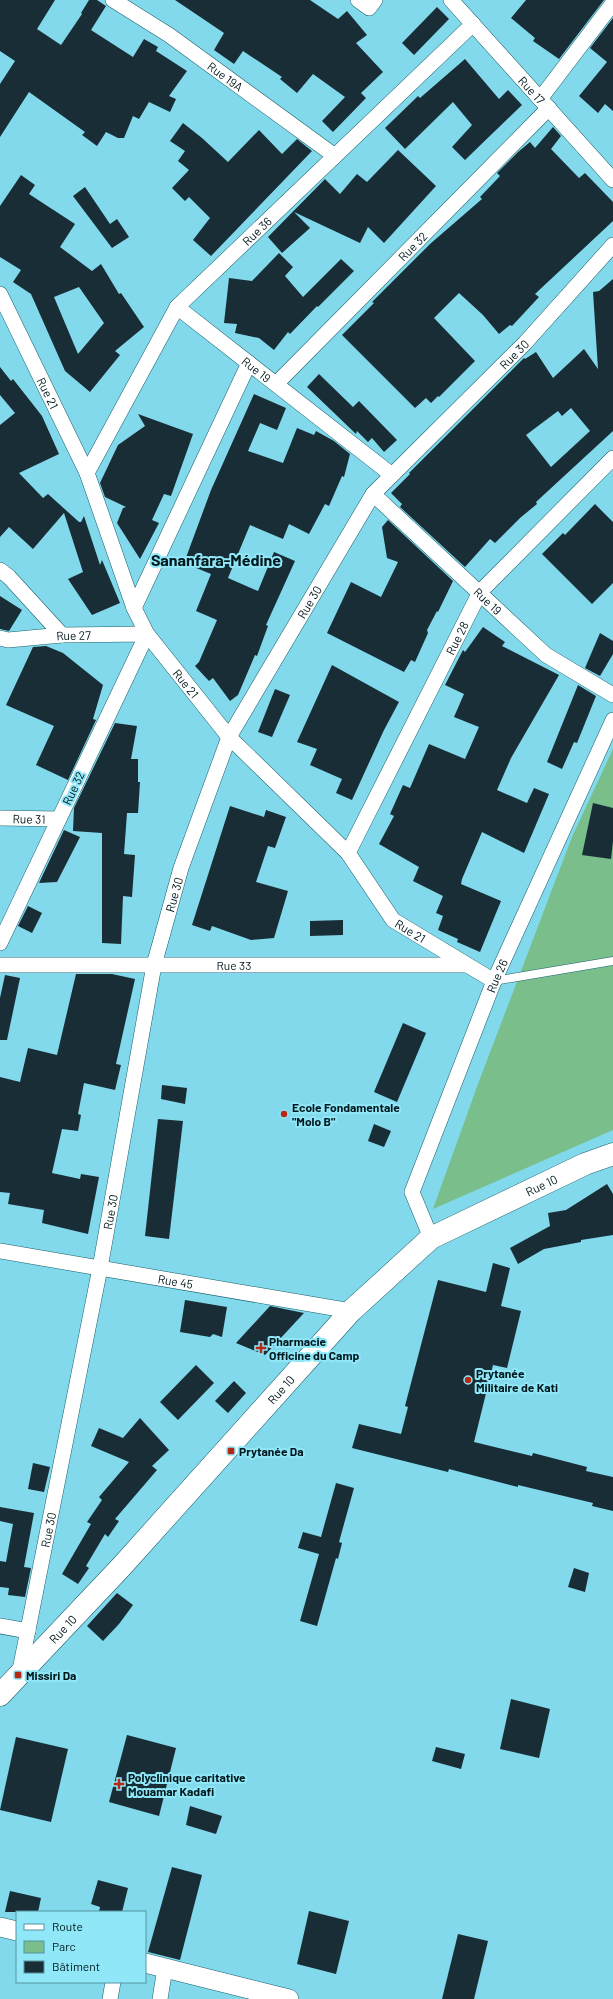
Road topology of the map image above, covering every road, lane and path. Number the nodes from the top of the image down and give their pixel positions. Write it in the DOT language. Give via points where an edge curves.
graph roads {
  1 [pos="112,0"];
  2 [pos="358,0"];
  3 [pos="375,0"];
  4 [pos="451,0"];
  5 [pos="613,3"];
  6 [pos="473,24"];
  7 [pos="544,104"];
  8 [pos="335,156"];
  9 [pos="613,180"];
  10 [pos="613,245"];
  11 [pos="0,294"];
  12 [pos="177,307"];
  13 [pos="249,363"];
  14 [pos="276,384"];
  15 [pos="613,458"];
  16 [pos="87,473"];
  17 [pos="392,475"];
  18 [pos="373,494"];
  19 [pos="0,570"];
  20 [pos="480,592"];
  21 [pos="134,608"];
  22 [pos="148,634"];
  23 [pos="62,635"];
  24 [pos="0,638"];
  25 [pos="613,695"];
  26 [pos="613,720"];
  27 [pos="229,737"];
  28 [pos="0,818"];
  29 [pos="59,818"];
  30 [pos="348,853"];
  31 [pos="0,943"];
  32 [pos="613,961"];
  33 [pos="0,965"];
  34 [pos="154,965"];
  35 [pos="468,965"];
  36 [pos="494,981"];
  37 [pos="613,1154"];
  38 [pos="431,1238"];
  39 [pos="0,1251"];
  40 [pos="100,1268"];
  41 [pos="351,1311"];
  42 [pos="0,1626"];
  43 [pos="28,1631"];
  44 [pos="19,1675"];
  45 [pos="0,1695"];
  46 [pos="0,1927"];
  47 [pos="16,1931"];
  48 [pos="146,1963"];
  49 [pos="165,1968"];
  50 [pos="113,1983"];
  51 [pos="110,1999"];
  52 [pos="160,1999"];
  53 [pos="289,1999"];
  1 -- 8 [label="street, Rue 19A" via="169,35"];
  2 -- 3 [label="street" via="369,8"];
  4 -- 6 [label="street, Rue 17"];
  5 -- 7 [label="street, Rue 32"];
  6 -- 7 [label="street, Rue 17"];
  6 -- 8 [label="street, Rue 36"];
  7 -- 9 [label="street, Rue 17"];
  7 -- 14 [label="street, Rue 32"];
  8 -- 12 [label="street, Rue 36"];
  10 -- 17 [label="street, Rue 30" via="525,343"];
  11 -- 16 [label="street, Rue 21"];
  12 -- 13 [label="street, Rue 19"];
  12 -- 16 [label="street, Rue 36"];
  13 -- 14 [label="street, Rue 19"];
  13 -- 21 [label="street"];
  14 -- 17 [label="street, Rue 19"];
  15 -- 20 [label="street, Rue 28"];
  16 -- 21 [label="street, Rue 21"];
  17 -- 18 [label="street, Rue 30"];
  18 -- 20 [label="street, Rue 19"];
  18 -- 27 [label="street, Rue 30"];
  19 -- 23 [label="street"];
  20 -- 25 [label="street, Rue 19" via="546,655"];
  20 -- 30 [label="street, Rue 28"];
  21 -- 22 [label="street, Rue 21"];
  22 -- 23 [label="street, Rue 27"];
  22 -- 27 [label="street, Rue 21"];
  22 -- 29 [label="street, Rue 32"];
  23 -- 24 [label="street, Rue 27" via="8,640"];
  26 -- 36 [label="street, Rue 26"];
  27 -- 30 [label="street, Rue 21"];
  27 -- 34 [label="street, Rue 30" via="181,868"];
  28 -- 29 [label="street, Rue 31"];
  29 -- 31 [label="street, Rue 32"];
  30 -- 35 [label="street, Rue 21" via="393,920"];
  32 -- 36 [label="lane"];
  33 -- 34 [label="street, Rue 33"];
  34 -- 35 [label="street, Rue 33"];
  34 -- 40 [label="street, Rue 30"];
  35 -- 36 [label="street, Rue 21"];
  36 -- 38 [label="street, Rue 26" via="412,1192"];
  37 -- 38 [label="main road, Rue 10" via="585,1164"];
  38 -- 41 [label="main road, Rue 10"];
  39 -- 40 [label="street, Rue 45"];
  40 -- 41 [label="street, Rue 45"];
  40 -- 43 [label="street, Rue 30"];
  41 -- 44 [label="main road, Rue 10" via="122,1566"];
  42 -- 43 [label="street"];
  43 -- 44 [label="street, Rue 30"];
  44 -- 45 [label="main road, Rue 10"];
  46 -- 47 [label="street"];
  48 -- 49 [label="street"];
  49 -- 52 [label="street"];
  49 -- 53 [label="street"];
  50 -- 51 [label="street"];
}
